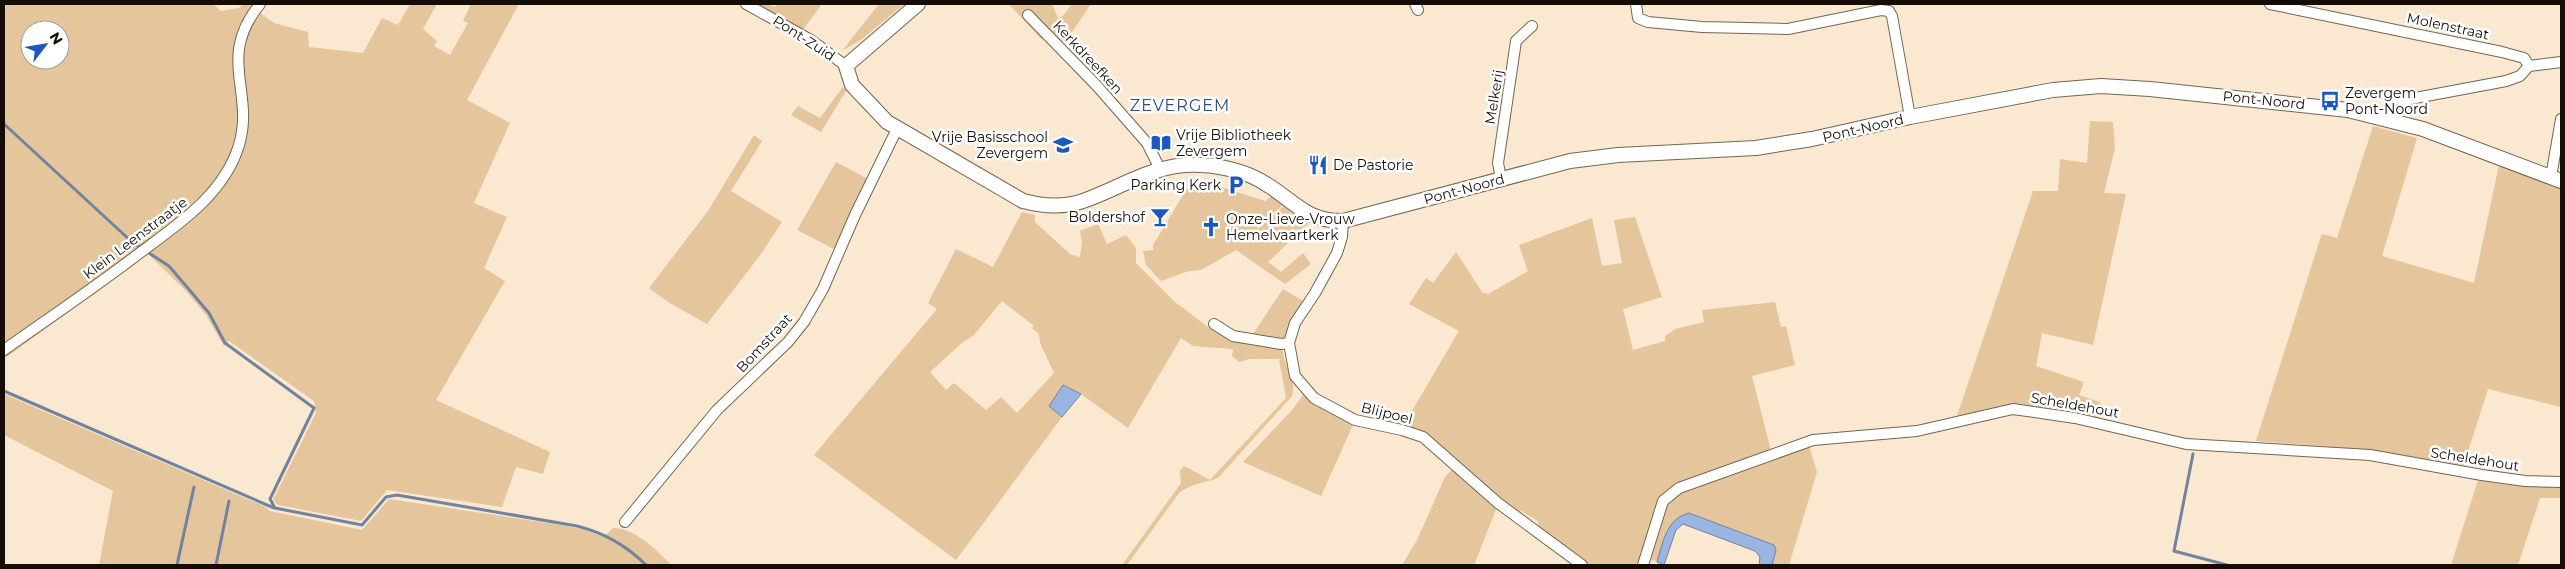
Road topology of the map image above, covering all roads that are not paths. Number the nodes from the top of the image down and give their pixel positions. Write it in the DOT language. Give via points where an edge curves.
graph roads {
  1 [pos="260,4"];
  2 [pos="746,4"];
  3 [pos="918,4"];
  4 [pos="1636,4"];
  5 [pos="2270,4"];
  6 [pos="1028,15"];
  7 [pos="1532,26"];
  8 [pos="2561,62"];
  9 [pos="846,66"];
  10 [pos="2528,66"];
  11 [pos="1910,117"];
  12 [pos="2388,118"];
  13 [pos="2561,119"];
  14 [pos="897,129"];
  15 [pos="1160,169"];
  16 [pos="1501,179"];
  17 [pos="2556,179"];
  18 [pos="1343,221"];
  19 [pos="1214,324"];
  20 [pos="1289,343"];
  21 [pos="4,350"];
  22 [pos="2561,482"];
  23 [pos="625,522"];
  24 [pos="1582,565"];
  25 [pos="1643,565"];
  1 -- 21 [label="street, Klein Leenstraatje" via="248,21 238,51 242,128 228,172 203,202 140,253"];
  2 -- 9 [label="street, Pont-Zuid" via="802,35"];
  3 -- 9 [label="street"];
  4 -- 11 [label="street" via="1638,18 1648,22 1760,29 1788,29 1889,11"];
  5 -- 10 [label="street, Molenstraat" via="2502,52 2524,58"];
  6 -- 15 [label="street, Kerkdreefken" via="1147,143"];
  7 -- 16 [label="street, Melkerij" via="1516,41 1498,163"];
  8 -- 10 [label="street"];
  9 -- 14 [label="street, Pont-Zuid" via="852,85"];
  10 -- 12 [label="street" via="2520,76 2506,81 2394,102"];
  11 -- 12 [label="street, Pont-Noord" via="2053,90 2101,86 2324,107"];
  11 -- 16 [label="street, Pont-Noord" via="1756,148 1618,155 1570,162"];
  12 -- 17 [label="street, Pont-Noord"];
  13 -- 17 [label="street, Pont-Noord"];
  14 -- 15 [label="street, Pont-Zuid" via="1022,201 1052,206 1082,202"];
  14 -- 23 [label="street, Bomstraat" via="823,289 804,322 788,342 717,410"];
  15 -- 18 [label="street" via="1200,165 1236,171 1267,184 1306,213 1322,220"];
  16 -- 18 [label="street, Pont-Noord"];
  18 -- 20 [label="street, Blijpoel" via="1337,253 1295,323"];
  19 -- 20 [label="street" via="1233,336"];
  20 -- 24 [label="street, Blijpoel" via="1295,376 1314,398 1355,420 1423,437 1498,503"];
  22 -- 25 [label="street, Scheldehout" via="2482,475 2370,455 2186,444 2075,418 2012,409 1917,431 1813,440 1679,488 1664,501"];
}
